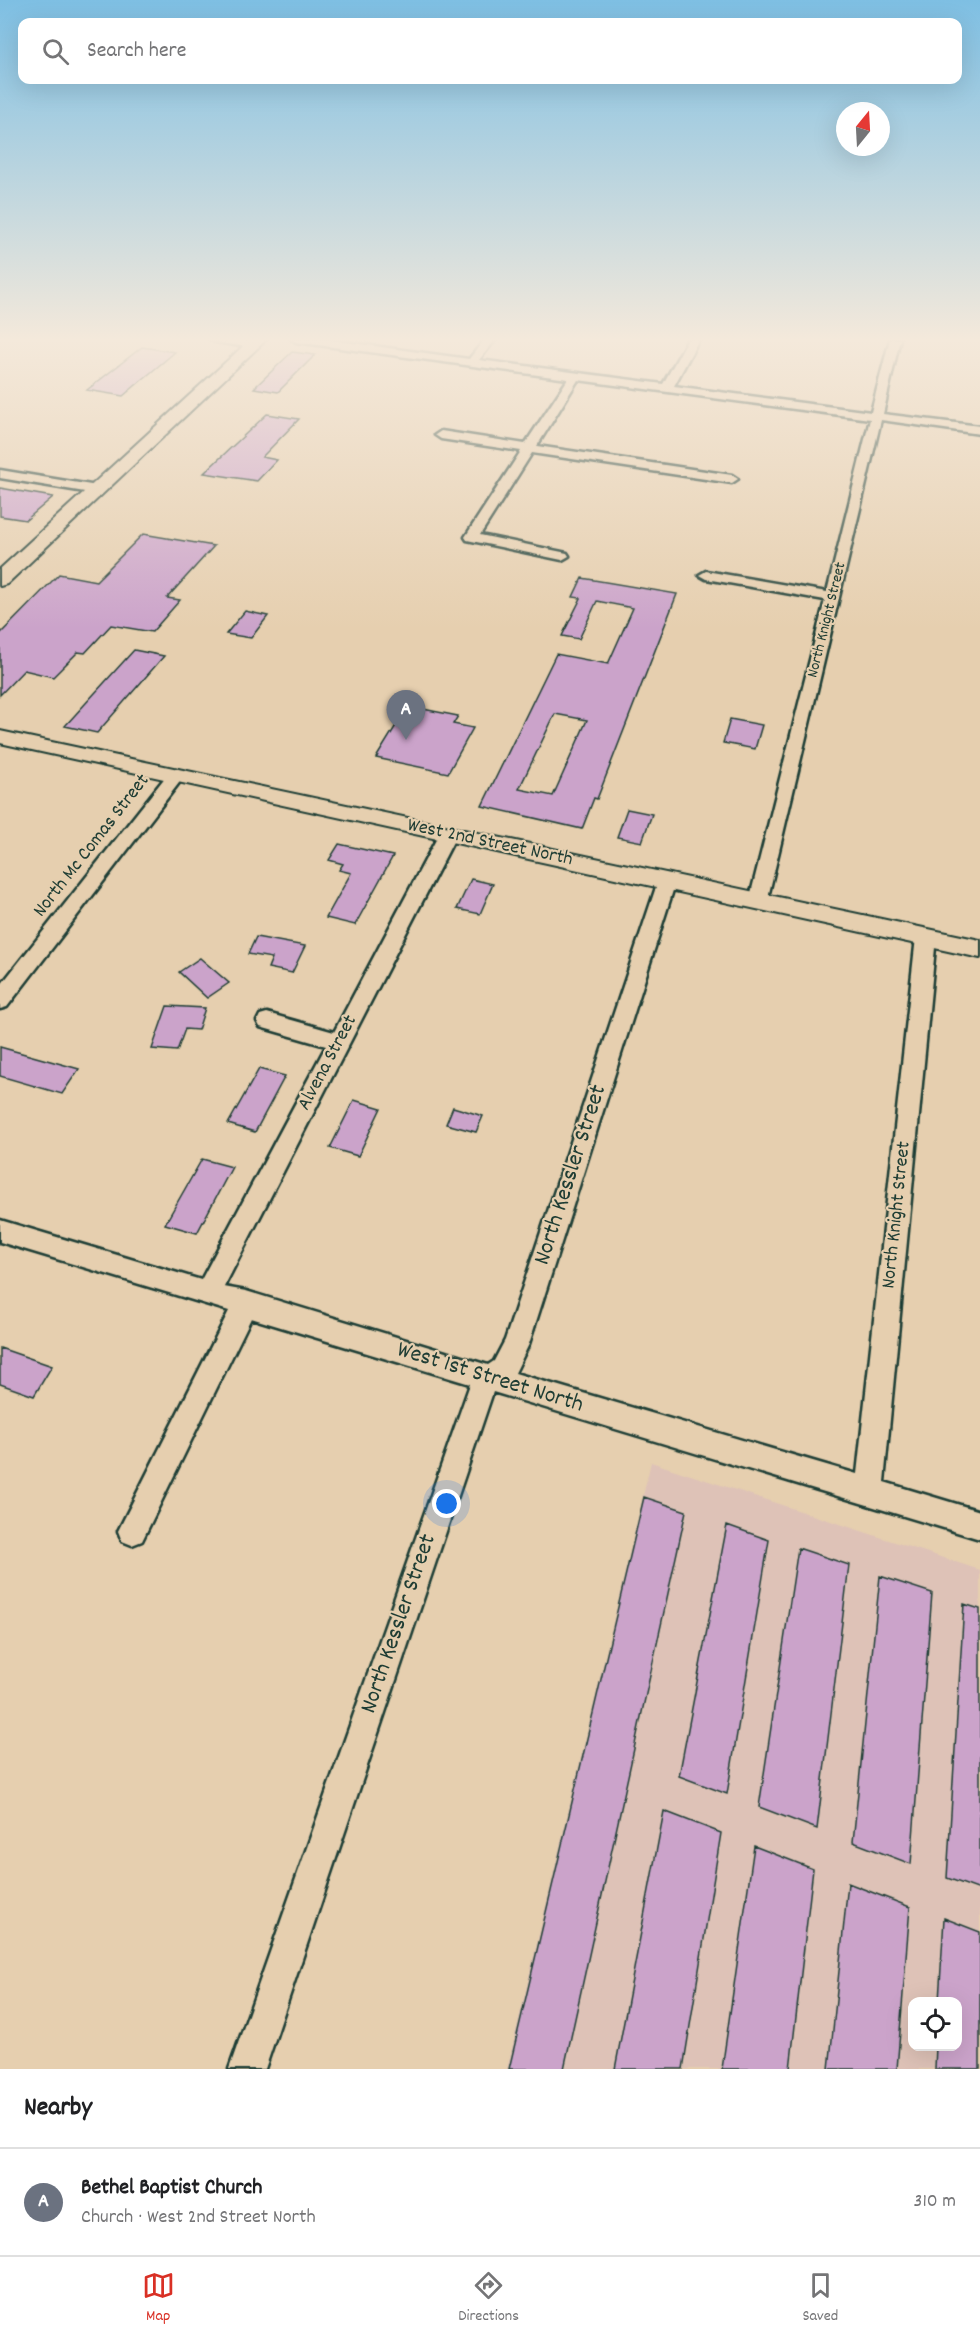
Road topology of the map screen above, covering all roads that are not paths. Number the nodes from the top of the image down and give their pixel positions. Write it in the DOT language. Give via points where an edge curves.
graph roads {
  1 [pos="156,436"];
  2 [pos="445,436"];
  3 [pos="538,436"];
  4 [pos="872,436"];
  5 [pos="530,449"];
  6 [pos="0,474"];
  7 [pos="732,479"];
  8 [pos="97,490"];
  9 [pos="562,556"];
  10 [pos="706,575"];
  11 [pos="0,580"];
  12 [pos="832,597"];
  13 [pos="0,737"];
  14 [pos="176,775"];
  15 [pos="448,834"];
  16 [pos="667,881"];
  17 [pos="759,901"];
  18 [pos="926,937"];
  19 [pos="980,948"];
  20 [pos="0,1001"];
  21 [pos="267,1021"];
  22 [pos="340,1042"];
  23 [pos="0,1231"];
  24 [pos="208,1292"];
  25 [pos="246,1303"];
  26 [pos="491,1378"];
  27 [pos="868,1492"];
  28 [pos="980,1525"];
  29 [pos="132,1531"];
  30 [pos="247,2069"];
  1 -- 8 [label="main road"];
  2 -- 5 [label="street"];
  3 -- 5 [label="street"];
  4 -- 12 [label="street, North Knight Street"];
  5 -- 7 [label="street"];
  5 -- 9 [label="street" via="472,537"];
  6 -- 8 [label="street"];
  8 -- 11 [label="main road"];
  10 -- 12 [label="street"];
  12 -- 17 [label="street, North Knight Street"];
  13 -- 14 [label="street, West 2nd Street North"];
  14 -- 15 [label="street, West 2nd Street North"];
  14 -- 20 [label="street, North Mc Comas Street"];
  15 -- 16 [label="street, West 2nd Street North"];
  15 -- 22 [label="street, Alvena Street"];
  16 -- 17 [label="street, West 2nd Street North"];
  16 -- 26 [label="street, North Kessler Street" via="516,1344 503,1370"];
  17 -- 18 [label="street, West 2nd Street North"];
  18 -- 19 [label="street, West 2nd Street North"];
  18 -- 27 [label="street, North Knight Street"];
  21 -- 22 [label="street"];
  22 -- 24 [label="street, Alvena Street"];
  23 -- 24 [label="street, West 1st Street North"];
  24 -- 25 [label="street, West 1st Street North"];
  25 -- 26 [label="street, West 1st Street North"];
  25 -- 29 [label="street"];
  26 -- 27 [label="street, West 1st Street North"];
  26 -- 30 [label="street, North Kessler Street" via="483,1383 445,1488"];
  27 -- 28 [label="street, West 1st Street North"];
}
